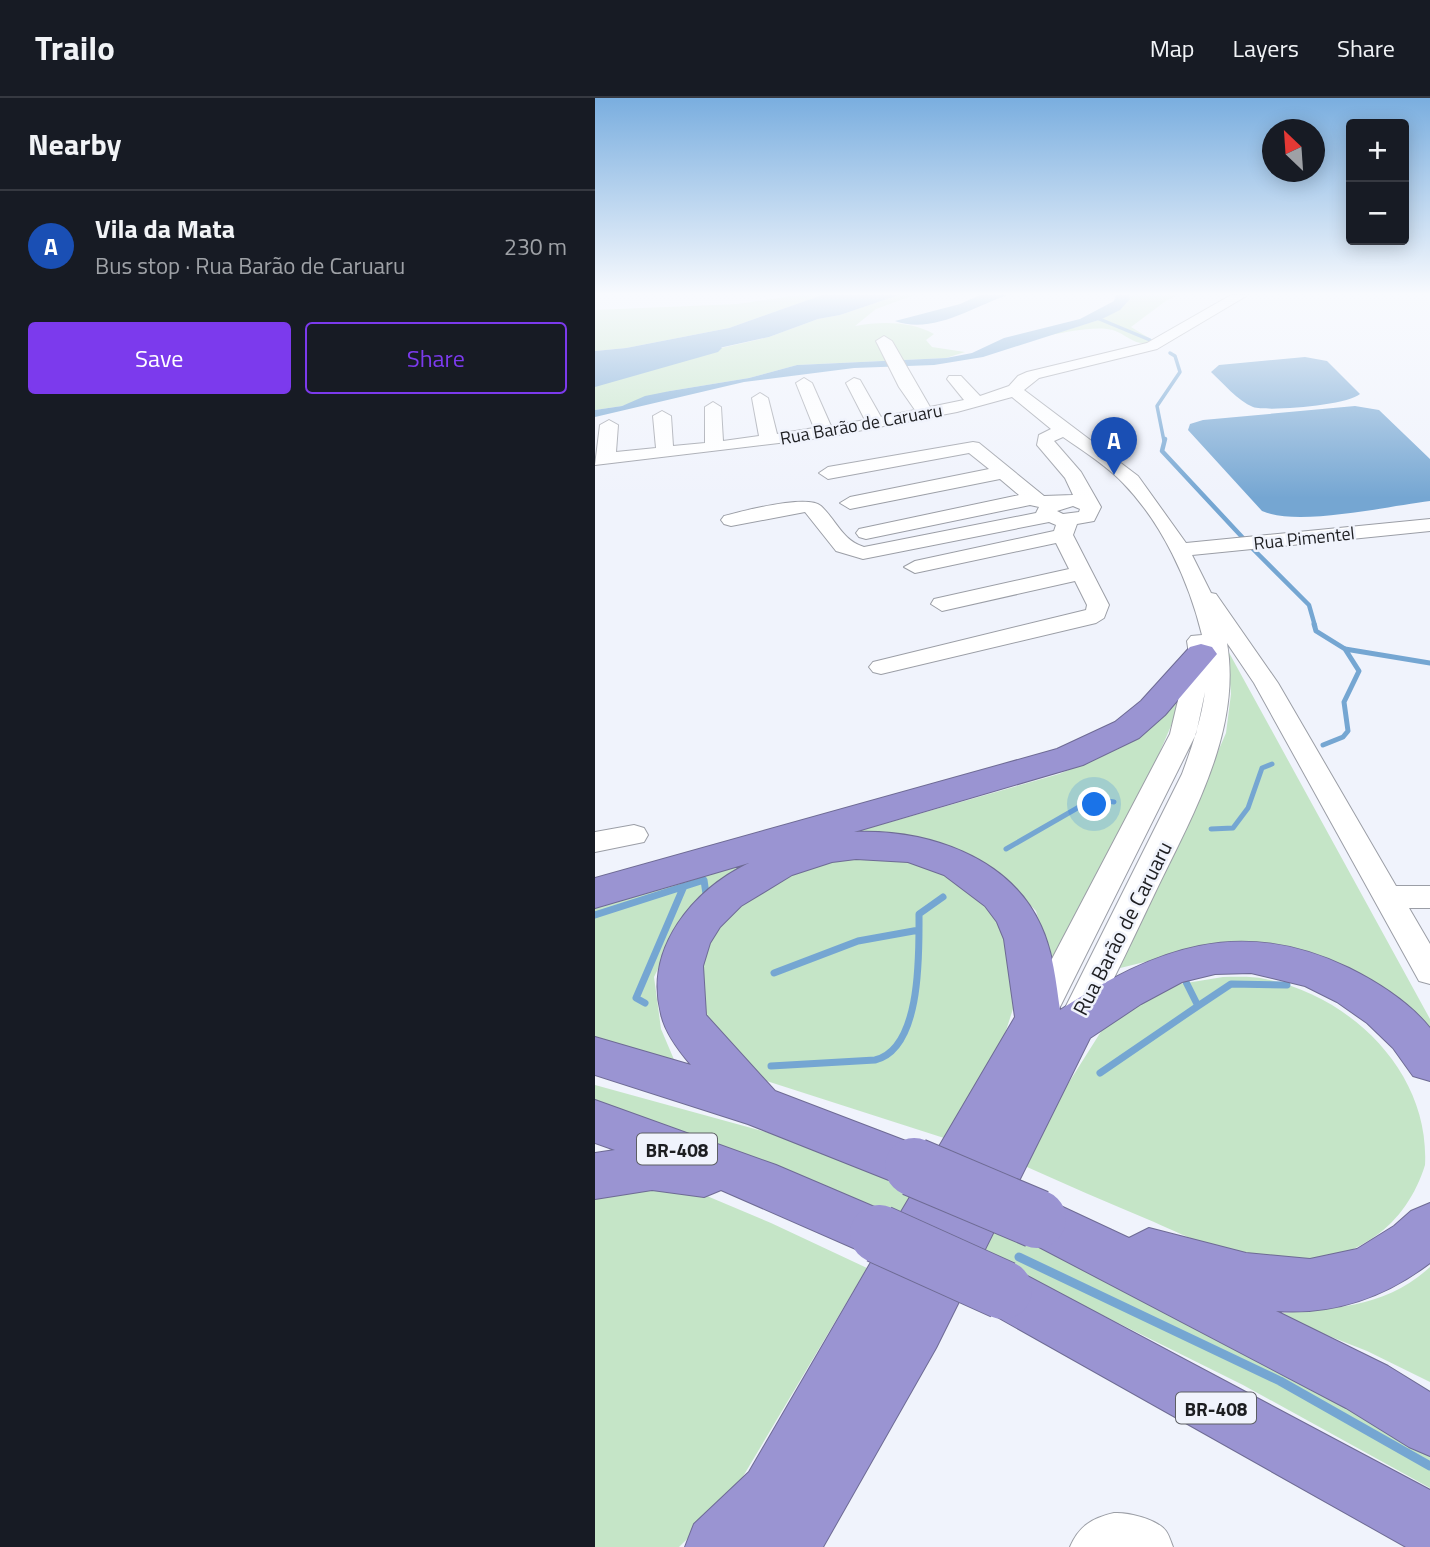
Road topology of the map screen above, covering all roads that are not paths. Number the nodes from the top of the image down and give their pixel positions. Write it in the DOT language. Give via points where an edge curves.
graph roads {
  1 [pos="896,363"];
  2 [pos="1084,363"];
  3 [pos="954,379"];
  4 [pos="804,383"];
  5 [pos="855,383"];
  6 [pos="1016,394"];
  7 [pos="760,398"];
  8 [pos="981,402"];
  9 [pos="713,407"];
  10 [pos="925,414"];
  11 [pos="662,415"];
  12 [pos="876,423"];
  13 [pos="609,425"];
  14 [pos="1066,429"];
  15 [pos="824,432"];
  16 [pos="769,440"];
  17 [pos="714,447"];
  18 [pos="665,453"];
  19 [pos="601,459"];
  20 [pos="1004,472"];
  21 [pos="828,473"];
  22 [pos="850,503"];
  23 [pos="1062,508"];
  24 [pos="731,520"];
  25 [pos="1430,525"];
  26 [pos="866,533"];
  27 [pos="915,567"];
  28 [pos="1191,571"];
  29 [pos="1081,573"];
  30 [pos="942,604"];
  31 [pos="1201,654"];
  32 [pos="881,667"];
  33 [pos="634,835"];
  34 [pos="595,842"];
  35 [pos="595,893"];
  36 [pos="1386,897"];
  37 [pos="1430,897"];
  38 [pos="1430,972"];
  39 [pos="1056,1021"];
  40 [pos="595,1056"];
  41 [pos="1430,1062"];
  42 [pos="758,1105"];
  43 [pos="595,1121"];
  44 [pos="595,1176"];
  45 [pos="758,1181"];
  46 [pos="1045,1223"];
  47 [pos="1430,1227"];
  48 [pos="1430,1426"];
  49 [pos="1430,1525"];
  50 [pos="717,1547"];
  51 [pos="787,1547"];
  52 [pos="1094,1547"];
  53 [pos="1149,1547"];
  1 -- 10 [label="street"];
  2 -- 6 [label="street" via="1024,379"];
  3 -- 8 [label="street"];
  4 -- 15 [label="street"];
  5 -- 12 [label="street"];
  6 -- 8 [label="street, Rua Barão de Caruaru"];
  6 -- 14 [label="street, Rua Barão de Caruaru"];
  7 -- 16 [label="street"];
  8 -- 10 [label="street, Rua Barão de Caruaru"];
  9 -- 17 [label="street"];
  10 -- 12 [label="street, Rua Barão de Caruaru"];
  11 -- 18 [label="street"];
  12 -- 15 [label="street, Rua Barão de Caruaru"];
  13 -- 19 [label="street"];
  14 -- 23 [label="street" via="1045,439 1074,476"];
  14 -- 28 [label="street, Rua Barão de Caruaru" via="1130,478"];
  15 -- 16 [label="street, Rua Barão de Caruaru"];
  16 -- 17 [label="street, Rua Barão de Caruaru"];
  17 -- 18 [label="street, Rua Barão de Caruaru"];
  18 -- 19 [label="street, Rua Barão de Caruaru"];
  20 -- 21 [label="street" via="978,449 965,447"];
  20 -- 22 [label="street"];
  20 -- 23 [label="street"];
  23 -- 24 [label="street" via="863,553 843,547 813,508"];
  23 -- 26 [label="street"];
  23 -- 27 [label="street"];
  23 -- 29 [label="street"];
  25 -- 28 [label="street, Rua Pimentel"];
  28 -- 31 [label="street"];
  28 -- 36 [label="street, Rua Barão de Caruaru" via="1266,682"];
  28 -- 39 [label="street, Rua Barão de Caruaru" via="1219,667 1214,715 1187,797"];
  29 -- 30 [label="street"];
  29 -- 32 [label="street" via="1098,605 1096,613 1087,618"];
  31 -- 35 [label="highway" via="1127,730 1070,757"];
  31 -- 39 [label="street" via="1183,734"];
  33 -- 34 [label="street"];
  36 -- 37 [label="street"];
  36 -- 38 [label="street, Rua Barão de Caruaru"];
  39 -- 41 [label="highway" via="1183,964 1257,958 1333,978 1396,1020"];
  39 -- 42 [label="highway" via="1015,915 991,886 950,859 871,846 834,848 787,860 711,908 684,949 679,981 685,1020"];
  39 -- 50 [label="highway" via="771,1494"];
  39 -- 51 [label="highway" via="916,1328"];
  40 -- 42 [label="highway"];
  42 -- 46 [label="highway, bridge"];
  43 -- 45 [label="highway, BR-408"];
  44 -- 45 [label="highway" via="652,1167"];
  45 -- 49 [label="highway, BR-408, bridge" via="1003,1290"];
  46 -- 47 [label="highway" via="1235,1279 1328,1286 1391,1261"];
  46 -- 48 [label="highway" via="1367,1387"];
  52 -- 53 [label="street" via="1111,1536 1125,1536"];
}
